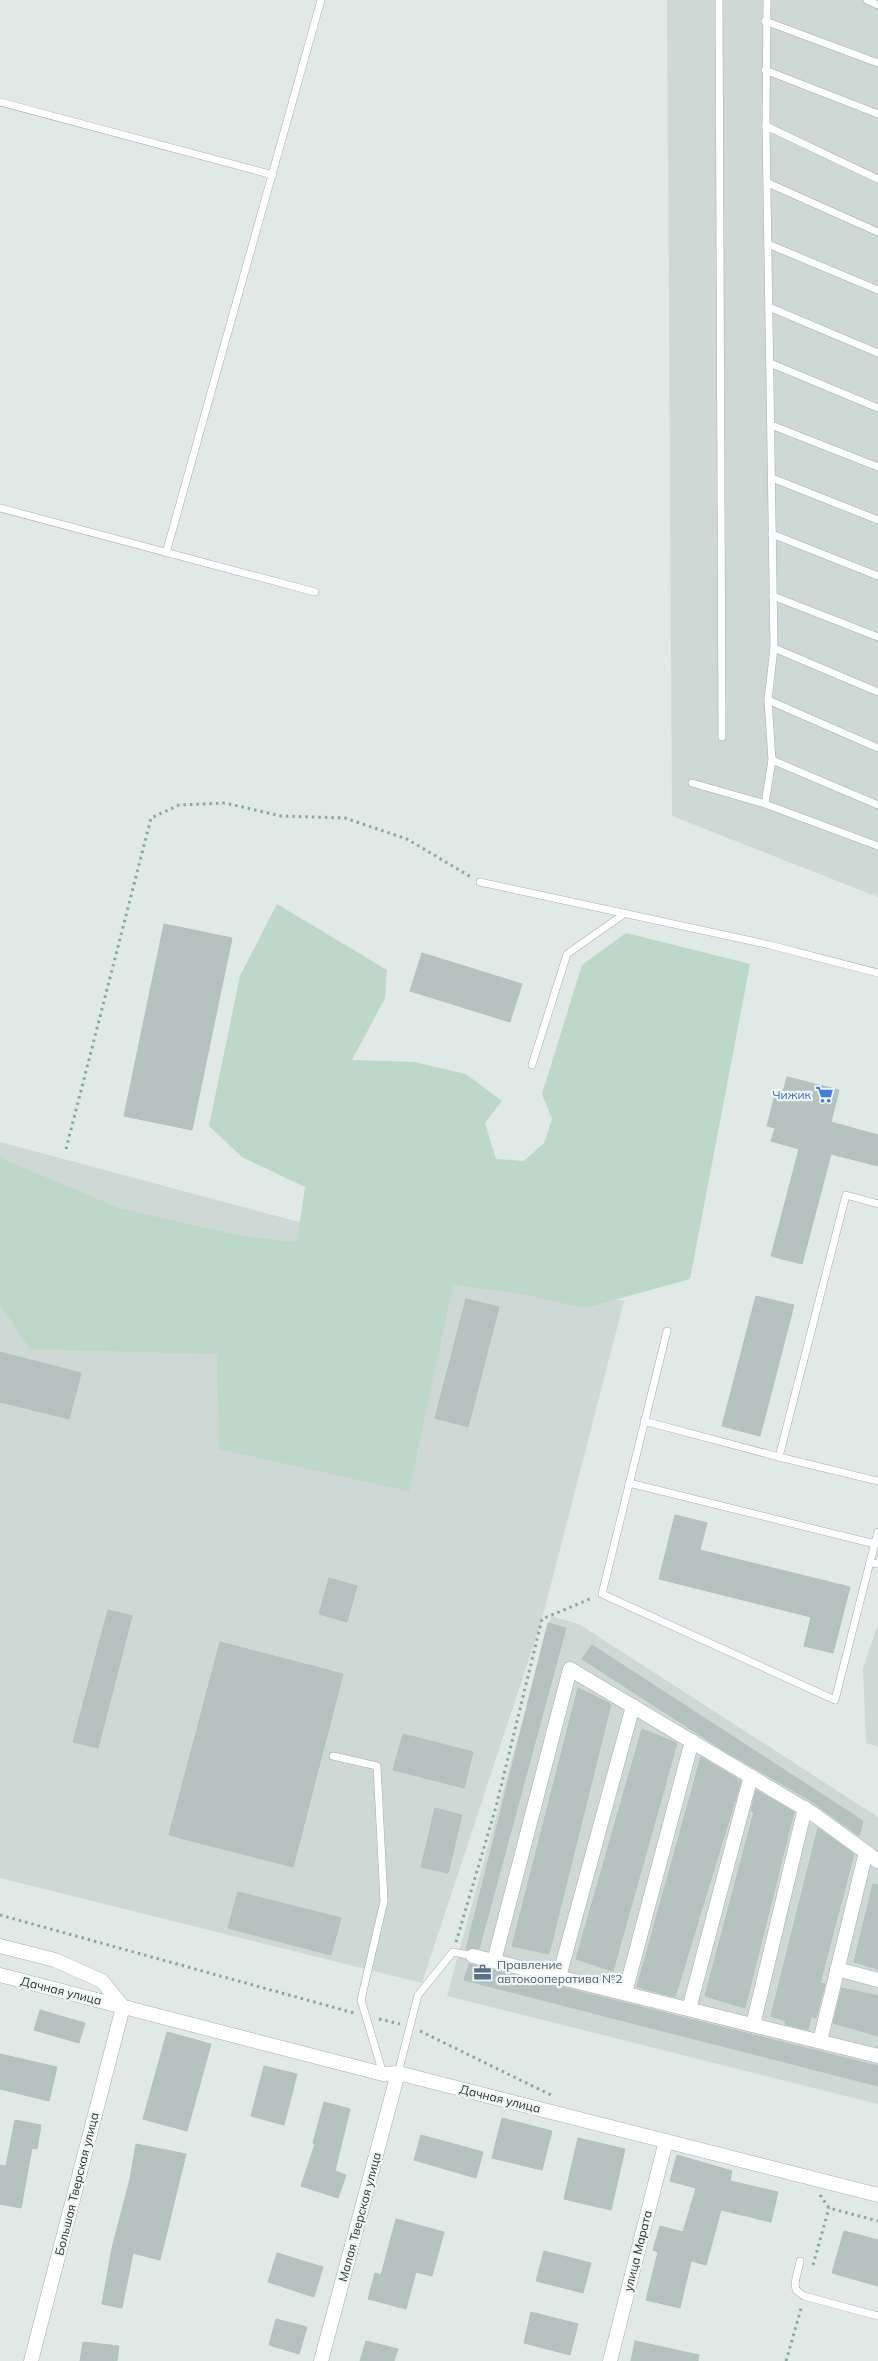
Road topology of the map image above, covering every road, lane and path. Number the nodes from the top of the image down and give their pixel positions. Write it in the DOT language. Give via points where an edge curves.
graph roads {
  1 [pos="321,0"];
  2 [pos="719,0"];
  3 [pos="767,0"];
  4 [pos="868,0"];
  5 [pos="878,5"];
  6 [pos="765,21"];
  7 [pos="878,63"];
  8 [pos="765,70"];
  9 [pos="0,102"];
  10 [pos="878,114"];
  11 [pos="766,126"];
  12 [pos="273,175"];
  13 [pos="878,179"];
  14 [pos="768,183"];
  15 [pos="878,232"];
  16 [pos="768,244"];
  17 [pos="878,290"];
  18 [pos="769,307"];
  19 [pos="878,353"];
  20 [pos="770,363"];
  21 [pos="878,408"];
  22 [pos="771,425"];
  23 [pos="878,467"];
  24 [pos="772,478"];
  25 [pos="0,508"];
  26 [pos="878,520"];
  27 [pos="772,534"];
  28 [pos="166,553"];
  29 [pos="878,576"];
  30 [pos="315,592"];
  31 [pos="773,596"];
  32 [pos="878,637"];
  33 [pos="774,648"];
  34 [pos="878,692"];
  35 [pos="768,700"];
  36 [pos="722,737"];
  37 [pos="878,748"];
  38 [pos="772,760"];
  39 [pos="692,783"];
  40 [pos="765,804"];
  41 [pos="878,806"];
  42 [pos="878,846"];
  43 [pos="480,882"];
  44 [pos="624,914"];
  45 [pos="878,973"];
  46 [pos="532,1065"];
  47 [pos="66,1149"];
  48 [pos="878,1204"];
  49 [pos="667,1331"];
  50 [pos="644,1421"];
  51 [pos="779,1456"];
  52 [pos="878,1482"];
  53 [pos="629,1483"];
  54 [pos="878,1532"];
  55 [pos="875,1544"];
  56 [pos="874,1563"];
  57 [pos="602,1594"];
  58 [pos="633,1706"];
  59 [pos="692,1741"];
  60 [pos="333,1756"];
  61 [pos="751,1776"];
  62 [pos="805,1808"];
  63 [pos="866,1852"];
  64 [pos="878,1861"];
  65 [pos="0,1915"];
  66 [pos="0,1946"];
  67 [pos="453,1952"];
  68 [pos="472,1956"];
  69 [pos="494,1961"];
  70 [pos="837,1969"];
  71 [pos="0,1975"];
  72 [pos="558,1977"];
  73 [pos="878,1980"];
  74 [pos="625,1994"];
  75 [pos="123,2007"];
  76 [pos="689,2009"];
  77 [pos="365,2016"];
  78 [pos="753,2025"];
  79 [pos="410,2026"];
  80 [pos="820,2041"];
  81 [pos="878,2056"];
  82 [pos="398,2073"];
  83 [pos="383,2074"];
  84 [pos="553,2096"];
  85 [pos="666,2141"];
  86 [pos="808,2177"];
  87 [pos="878,2195"];
  88 [pos="878,2221"];
  89 [pos="800,2261"];
  90 [pos="878,2316"];
  91 [pos="31,2361"];
  92 [pos="321,2361"];
  93 [pos="610,2361"];
  1 -- 12 [label="lane"];
  2 -- 36 [label="lane"];
  3 -- 6 [label="lane"];
  4 -- 5 [label="lane"];
  6 -- 7 [label="lane"];
  6 -- 8 [label="lane"];
  8 -- 10 [label="lane"];
  8 -- 11 [label="lane"];
  9 -- 12 [label="lane"];
  11 -- 13 [label="lane"];
  11 -- 14 [label="lane"];
  12 -- 28 [label="lane"];
  14 -- 15 [label="lane"];
  14 -- 16 [label="lane"];
  16 -- 17 [label="lane"];
  16 -- 18 [label="lane"];
  18 -- 19 [label="lane"];
  18 -- 20 [label="lane"];
  20 -- 21 [label="lane"];
  20 -- 22 [label="lane"];
  22 -- 23 [label="lane"];
  22 -- 24 [label="lane"];
  24 -- 26 [label="lane"];
  24 -- 27 [label="lane"];
  25 -- 28 [label="lane"];
  27 -- 29 [label="lane"];
  27 -- 31 [label="lane"];
  28 -- 30 [label="lane"];
  31 -- 32 [label="lane"];
  31 -- 33 [label="lane"];
  33 -- 34 [label="lane"];
  33 -- 35 [label="lane"];
  35 -- 37 [label="lane"];
  35 -- 38 [label="lane"];
  38 -- 40 [label="lane"];
  38 -- 41 [label="lane"];
  39 -- 40 [label="lane"];
  40 -- 42 [label="lane"];
  43 -- 44 [label="lane"];
  43 -- 47 [label="path" via="407,838 345,818 280,816 225,803 179,805 151,818"];
  44 -- 45 [label="lane" via="770,945"];
  44 -- 46 [label="lane" via="567,954"];
  48 -- 51 [label="lane" via="846,1196"];
  49 -- 50 [label="lane"];
  50 -- 51 [label="lane"];
  50 -- 53 [label="lane"];
  51 -- 52 [label="lane"];
  53 -- 55 [label="lane"];
  53 -- 57 [label="lane"];
  54 -- 55 [label="lane"];
  55 -- 56 [label="lane"];
  56 -- 57 [label="lane" via="835,1700"];
  57 -- 67 [label="path" via="542,1619 496,1807"];
  58 -- 59 [label="street"];
  58 -- 69 [label="street" via="570,1669"];
  58 -- 72 [label="street"];
  59 -- 61 [label="street"];
  59 -- 74 [label="street"];
  60 -- 77 [label="lane" via="378,1766 384,1901 360,2000"];
  61 -- 62 [label="street"];
  61 -- 76 [label="street"];
  62 -- 63 [label="street"];
  62 -- 78 [label="street"];
  63 -- 64 [label="street"];
  63 -- 70 [label="street"];
  65 -- 77 [label="path"];
  66 -- 75 [label="street, Дачная улица" via="55,1960 102,1981"];
  67 -- 68 [label="lane"];
  67 -- 79 [label="lane" via="418,1995"];
  68 -- 69 [label="street"];
  69 -- 72 [label="street"];
  70 -- 73 [label="street"];
  70 -- 80 [label="street"];
  71 -- 75 [label="street, Дачная улица"];
  72 -- 74 [label="street"];
  74 -- 76 [label="street"];
  75 -- 83 [label="street, Дачная улица"];
  75 -- 91 [label="street, Большая Тверская улица"];
  76 -- 78 [label="street"];
  77 -- 79 [label="path"];
  77 -- 83 [label="lane"];
  78 -- 80 [label="street"];
  79 -- 82 [label="lane"];
  79 -- 84 [label="path"];
  80 -- 81 [label="street"];
  82 -- 83 [label="street, Дачная улица"];
  82 -- 85 [label="street, Дачная улица"];
  82 -- 92 [label="street, Малая Тверская улица"];
  85 -- 86 [label="street, Дачная улица"];
  85 -- 93 [label="street, улица Марата"];
  86 -- 87 [label="street, Дачная улица"];
  86 -- 88 [label="path" via="829,2208"];
  89 -- 90 [label="lane" via="795,2283 796,2290 804,2296"];
}
